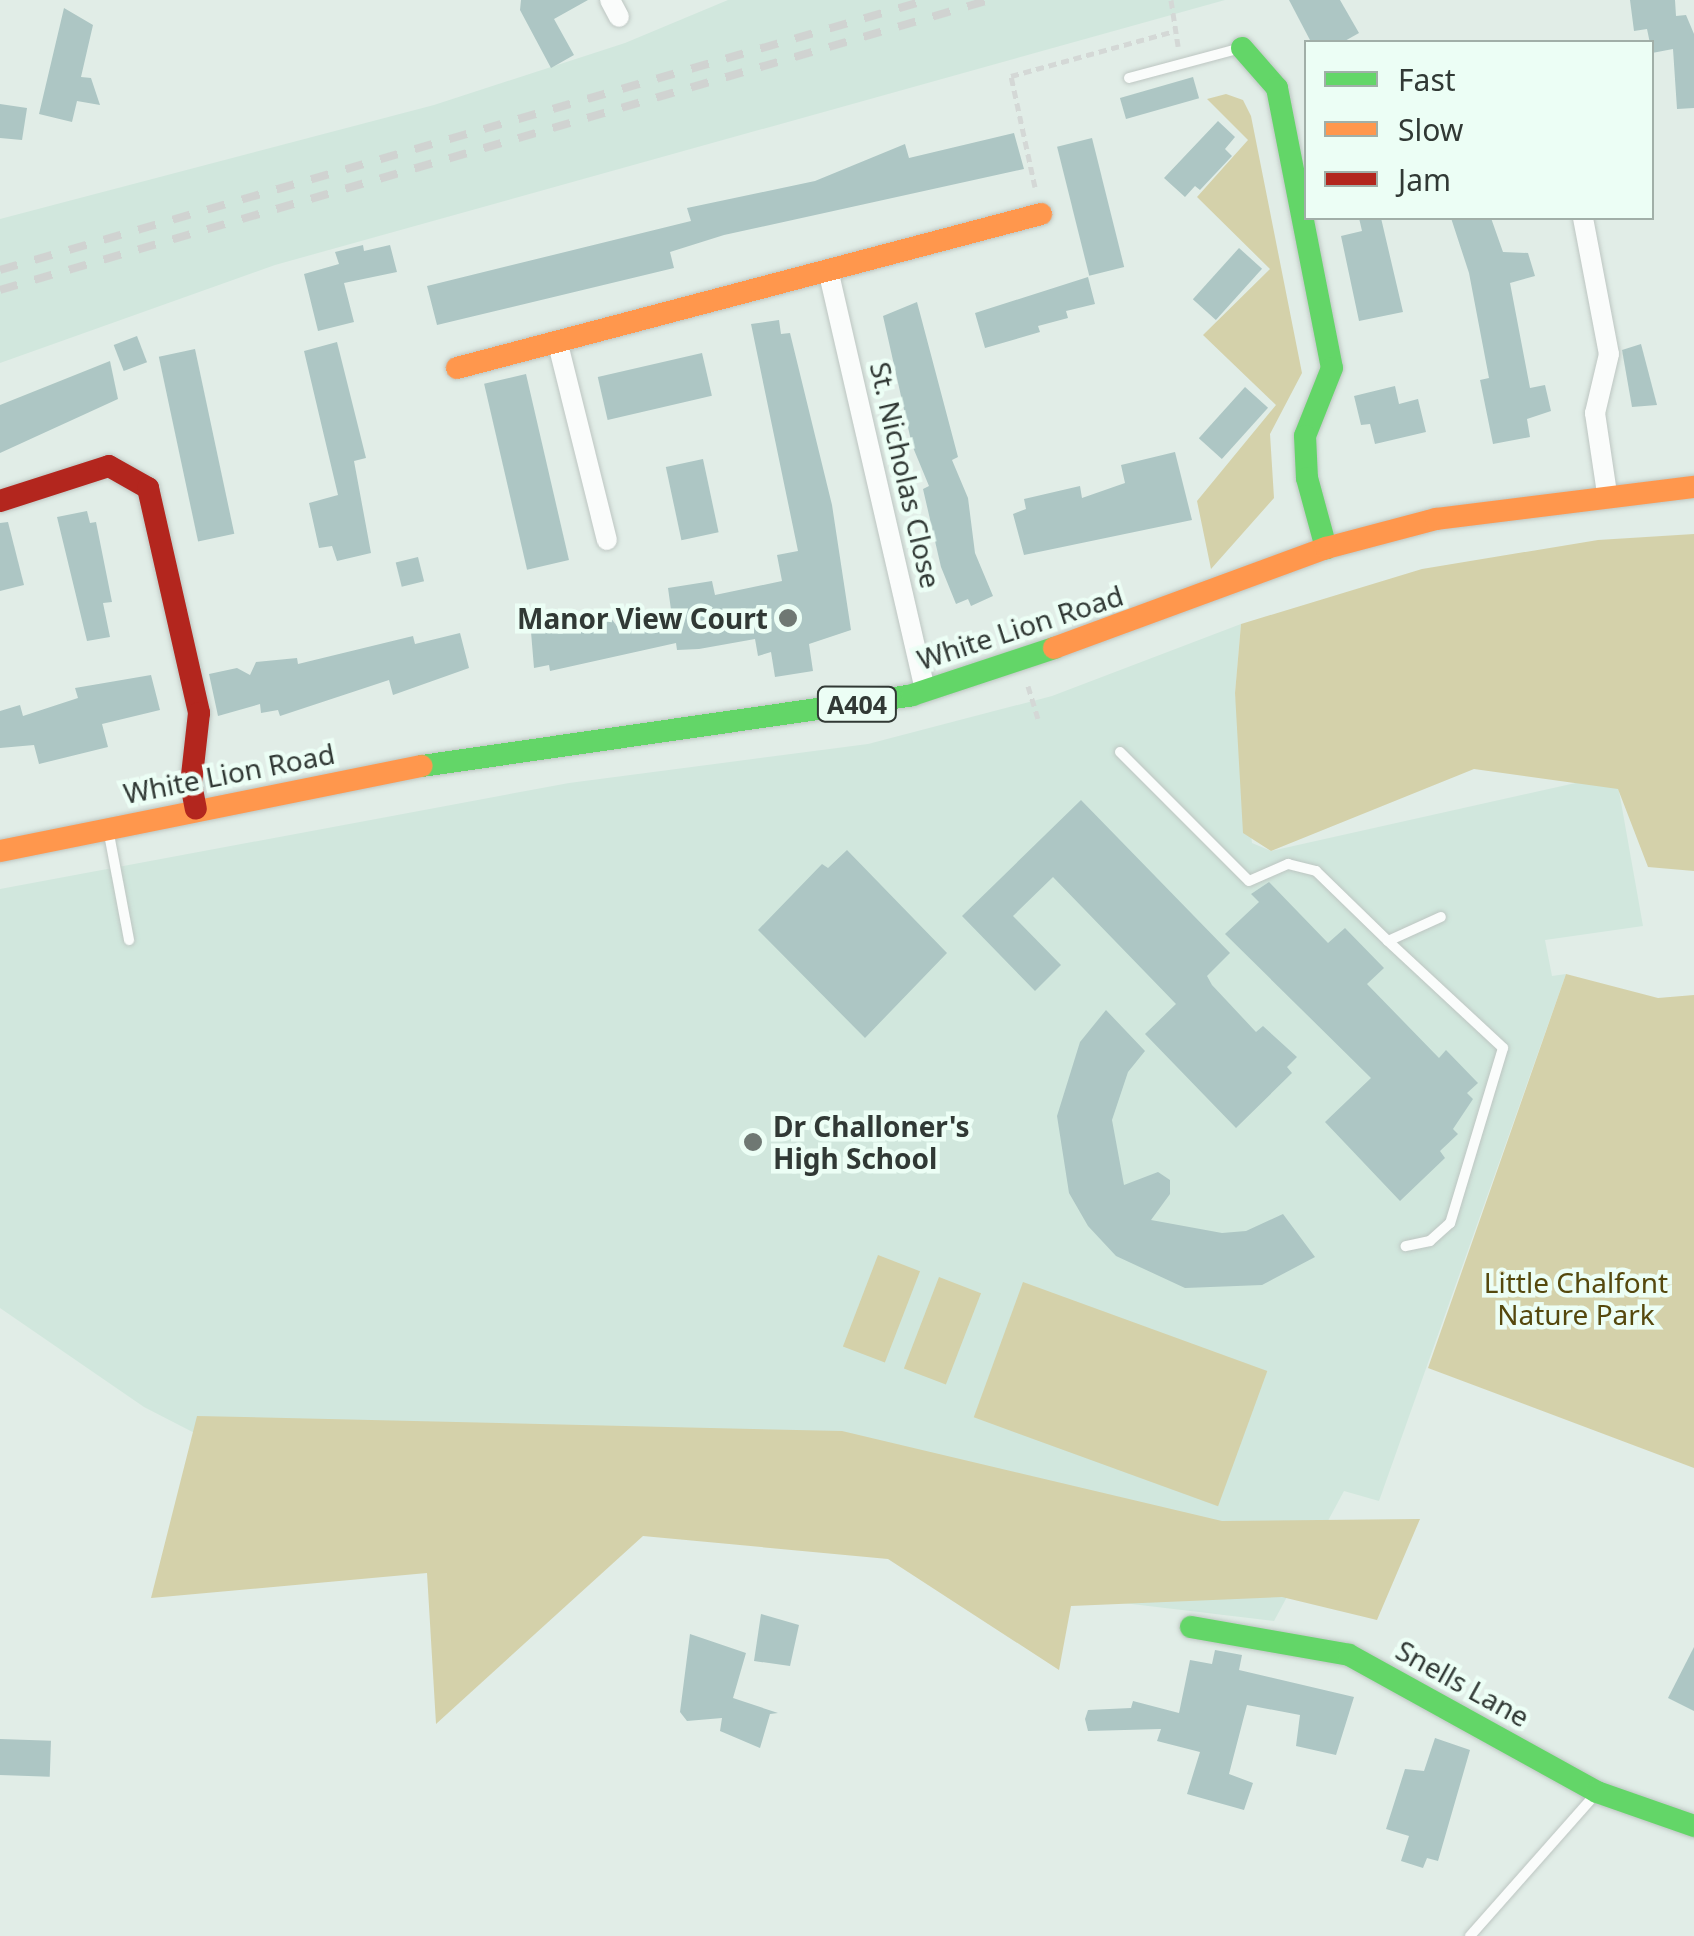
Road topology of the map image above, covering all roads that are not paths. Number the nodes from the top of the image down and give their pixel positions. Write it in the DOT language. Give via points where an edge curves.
graph roads {
  1 [pos="1242,48"];
  2 [pos="1128,78"];
  3 [pos="1042,214"];
  4 [pos="1583,220"];
  5 [pos="829,274"];
  6 [pos="558,344"];
  7 [pos="457,368"];
  8 [pos="1694,488"];
  9 [pos="1608,493"];
  10 [pos="0,501"];
  11 [pos="607,540"];
  12 [pos="1326,548"];
  13 [pos="924,690"];
  14 [pos="1120,752"];
  15 [pos="196,809"];
  16 [pos="108,828"];
  17 [pos="0,850"];
  18 [pos="1441,917"];
  19 [pos="129,940"];
  20 [pos="1388,941"];
  21 [pos="1406,1246"];
  22 [pos="1191,1628"];
  23 [pos="1597,1792"];
  24 [pos="1694,1826"];
  25 [pos="1470,1936"];
  1 -- 2 [label="lane"];
  1 -- 12 [label="street" via="1278,88 1332,368 1306,436 1307,478"];
  3 -- 5 [label="street"];
  4 -- 9 [label="street" via="1609,354 1595,413"];
  5 -- 6 [label="street"];
  5 -- 13 [label="street, St. Nicholas Close"];
  6 -- 7 [label="street"];
  6 -- 11 [label="street"];
  8 -- 9 [label="street, White Lion Road / A404"];
  9 -- 12 [label="street, White Lion Road / A404" via="1436,519"];
  10 -- 15 [label="street" via="109,466 148,488 199,714 191,784"];
  12 -- 13 [label="street, White Lion Road / A404"];
  13 -- 15 [label="street, White Lion Road / A404" via="397,770"];
  14 -- 20 [label="lane" via="1249,881 1288,864 1316,871"];
  15 -- 16 [label="street, White Lion Road / A404"];
  16 -- 17 [label="street, White Lion Road / A404"];
  16 -- 19 [label="lane"];
  18 -- 20 [label="lane"];
  20 -- 21 [label="lane" via="1503,1048 1450,1223 1430,1241"];
  22 -- 23 [label="street, Snells Lane" via="1349,1655"];
  23 -- 24 [label="street, Snells Lane"];
  23 -- 25 [label="lane"];
}
